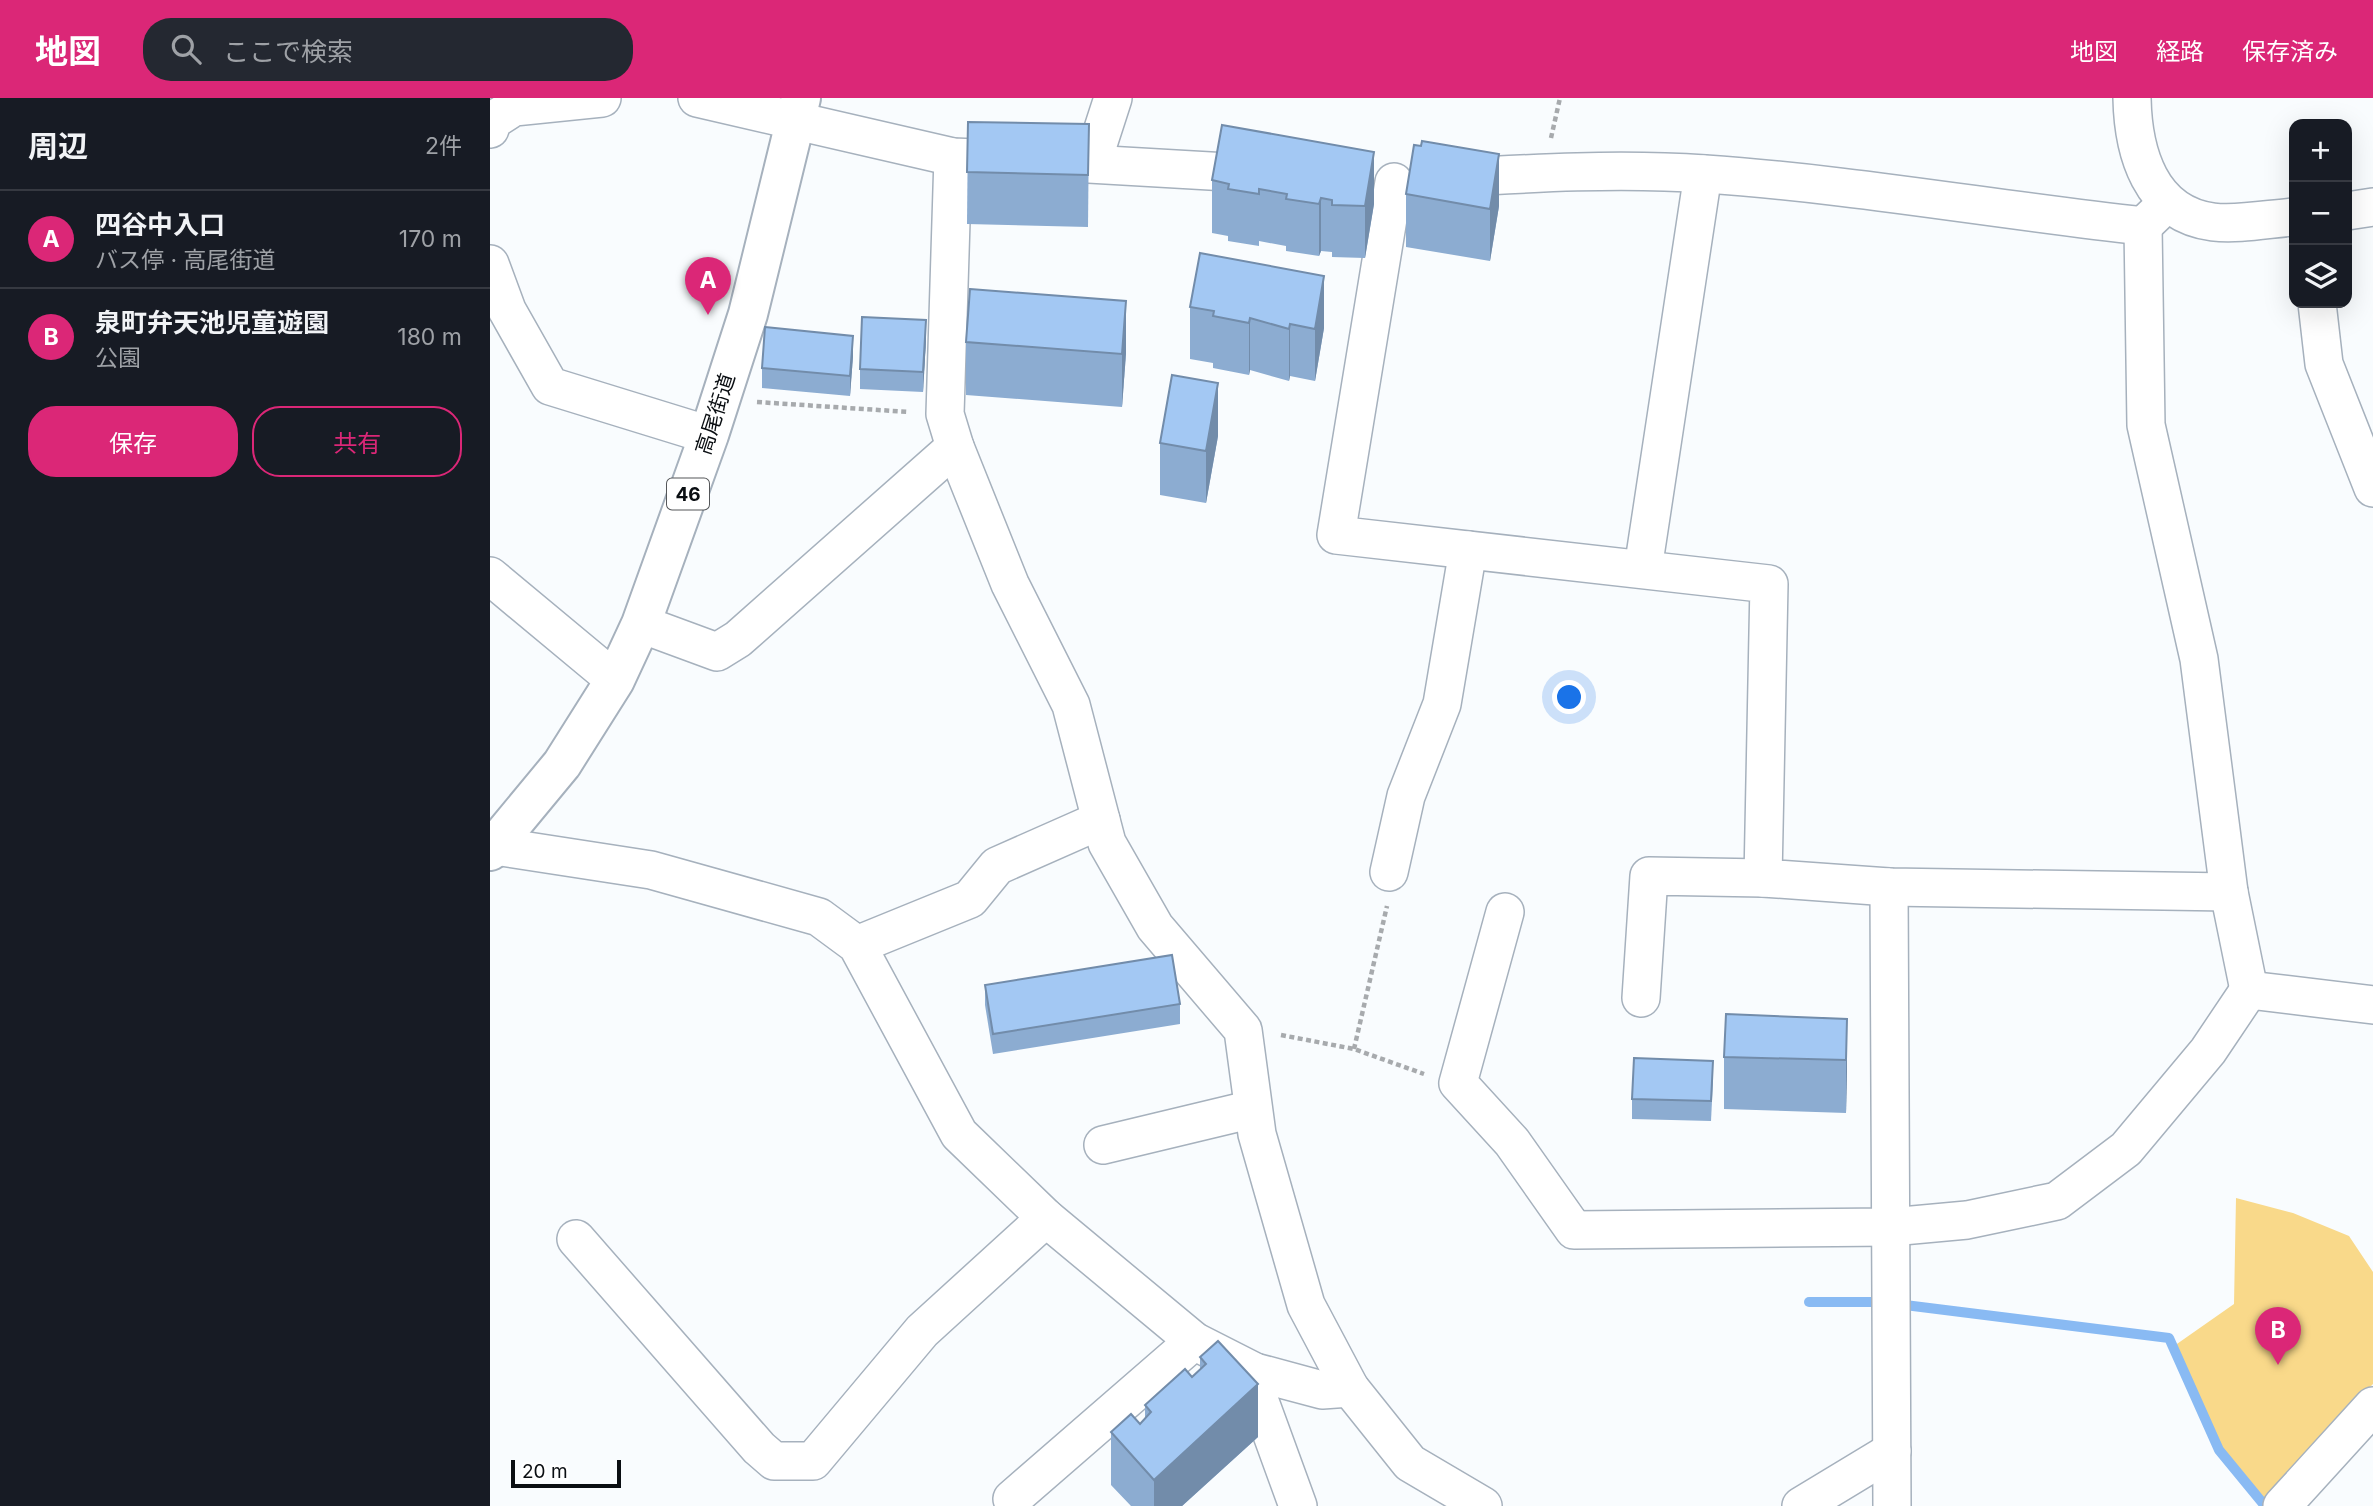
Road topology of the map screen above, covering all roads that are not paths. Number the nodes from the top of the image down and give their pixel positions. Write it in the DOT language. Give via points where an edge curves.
graph roads {
  1 [pos="602,98"];
  2 [pos="697,98"];
  3 [pos="1113,98"];
  4 [pos="2132,98"];
  5 [pos="798,109"];
  6 [pos="490,129"];
  7 [pos="953,157"];
  8 [pos="1092,163"];
  9 [pos="1703,174"];
  10 [pos="1298,176"];
  11 [pos="2373,207"];
  12 [pos="2352,210"];
  13 [pos="2155,215"];
  14 [pos="2289,217"];
  15 [pos="490,264"];
  16 [pos="2318,308"];
  17 [pos="715,417"];
  18 [pos="950,431"];
  19 [pos="2363,438"];
  20 [pos="2373,488"];
  21 [pos="1468,550"];
  22 [pos="1643,569"];
  23 [pos="490,576"];
  24 [pos="640,624"];
  25 [pos="615,680"];
  26 [pos="1101,820"];
  27 [pos="493,848"];
  28 [pos="1389,872"];
  29 [pos="1763,878"];
  30 [pos="1889,887"];
  31 [pos="2229,892"];
  32 [pos="1505,912"];
  33 [pos="857,945"];
  34 [pos="2249,990"];
  35 [pos="1641,998"];
  36 [pos="2373,1005"];
  37 [pos="1254,1109"];
  38 [pos="1103,1145"];
  39 [pos="1046,1218"];
  40 [pos="1891,1227"];
  41 [pos="576,1239"];
  42 [pos="1194,1340"];
  43 [pos="1255,1372"];
  44 [pos="1350,1388"];
  45 [pos="2373,1406"];
  46 [pos="1892,1451"];
  47 [pos="1012,1499"];
  48 [pos="1298,1506"];
  49 [pos="1483,1506"];
  50 [pos="1801,1506"];
  51 [pos="1892,1506"];
  52 [pos="2282,1506"];
  1 -- 6 [label="street" via="514,107 492,121"];
  2 -- 5 [label="street"];
  3 -- 8 [label="street"];
  4 -- 13 [label="street"];
  5 -- 7 [label="street"];
  5 -- 17 [label="main road, 高尾街道 / 46" via="748,314"];
  7 -- 8 [label="street"];
  7 -- 18 [label="street"];
  8 -- 10 [label="street"];
  9 -- 13 [label="street"];
  9 -- 21 [label="street" via="1543,173 1380,181 1336,535"];
  9 -- 22 [label="street"];
  11 -- 12 [label="street"];
  13 -- 14 [label="street" via="2184,214 2213,222"];
  13 -- 31 [label="street" via="2146,425 2199,659"];
  15 -- 17 [label="street" via="507,310 550,386"];
  16 -- 19 [label="street" via="2324,364"];
  17 -- 24 [label="main road, 高尾街道 / 46"];
  18 -- 24 [label="street" via="738,639 717,652"];
  18 -- 26 [label="street" via="1010,584 1071,705"];
  19 -- 20 [label="street"];
  21 -- 22 [label="street"];
  21 -- 28 [label="street" via="1442,704 1406,796"];
  22 -- 29 [label="street" via="1769,584"];
  23 -- 25 [label="street"];
  24 -- 25 [label="main road, 高尾街道 / 46"];
  25 -- 27 [label="main road, 高尾街道 / 46" via="562,764"];
  26 -- 33 [label="street" via="997,866 970,899"];
  26 -- 37 [label="street" via="1107,843 1155,927 1243,1030"];
  27 -- 33 [label="street" via="651,870 820,917"];
  29 -- 30 [label="street"];
  29 -- 35 [label="street" via="1649,876"];
  30 -- 31 [label="street"];
  30 -- 40 [label="street"];
  31 -- 34 [label="street"];
  32 -- 40 [label="street" via="1458,1083 1512,1142 1574,1230"];
  33 -- 39 [label="street" via="959,1134"];
  34 -- 36 [label="street"];
  34 -- 40 [label="street" via="2208,1051 2126,1149 2057,1201 1967,1220"];
  37 -- 38 [label="street"];
  37 -- 44 [label="street" via="1306,1305"];
  39 -- 41 [label="street" via="922,1331 813,1461 774,1461 759,1448"];
  39 -- 42 [label="street"];
  40 -- 46 [label="street"];
  42 -- 43 [label="street"];
  42 -- 47 [label="street"];
  43 -- 44 [label="street" via="1322,1390"];
  43 -- 48 [label="street" via="1255,1388"];
  44 -- 49 [label="street" via="1410,1463"];
  45 -- 52 [label="street"];
  46 -- 50 [label="street"];
  46 -- 51 [label="street"];
}
